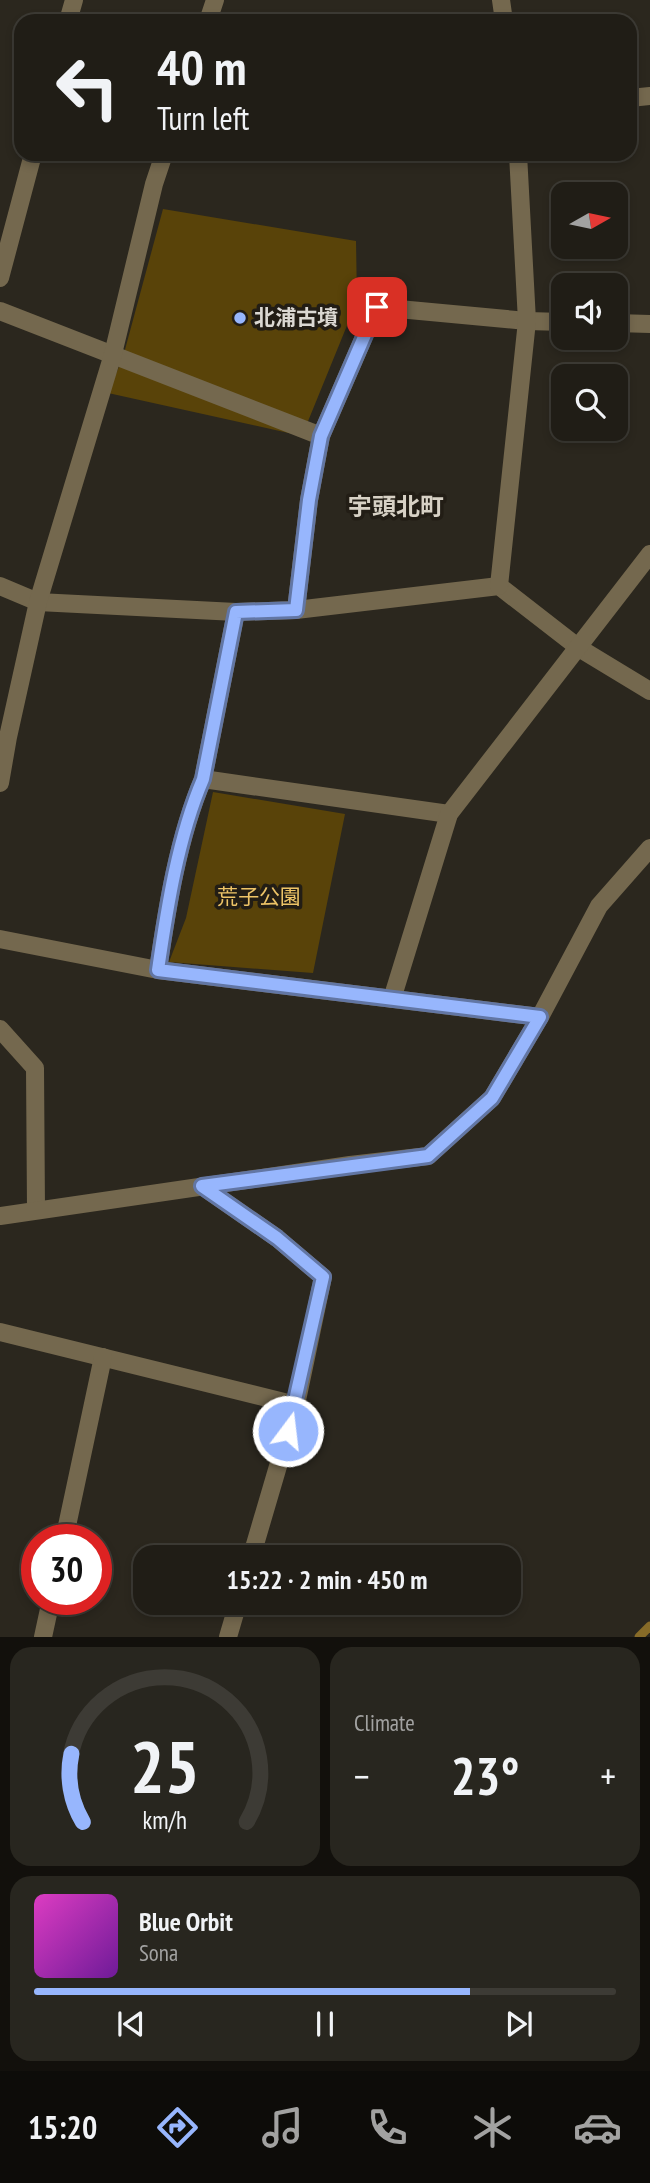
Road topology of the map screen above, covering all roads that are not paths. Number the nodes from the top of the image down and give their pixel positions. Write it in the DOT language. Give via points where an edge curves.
graph roads {
  1 [pos="31,161"];
  2 [pos="162,161"];
  3 [pos="518,161"];
  4 [pos="0,278"];
  5 [pos="0,311"];
  6 [pos="527,321"];
  7 [pos="551,322"];
  8 [pos="628,323"];
  9 [pos="650,324"];
  10 [pos="113,354"];
  11 [pos="321,436"];
  12 [pos="650,554"];
  13 [pos="0,586"];
  14 [pos="499,586"];
  15 [pos="38,602"];
  16 [pos="296,610"];
  17 [pos="236,612"];
  18 [pos="579,648"];
  19 [pos="650,691"];
  20 [pos="203,779"];
  21 [pos="0,783"];
  22 [pos="449,814"];
  23 [pos="650,848"];
  24 [pos="0,939"];
  25 [pos="158,970"];
  26 [pos="392,999"];
  27 [pos="540,1017"];
  28 [pos="0,1029"];
  29 [pos="202,1186"];
  30 [pos="36,1210"];
  31 [pos="0,1216"];
  32 [pos="0,1332"];
  33 [pos="103,1357"];
  34 [pos="296,1405"];
  35 [pos="67,1524"];
  36 [pos="255,1545"];
  37 [pos="48,1615"];
  38 [pos="234,1615"];
  39 [pos="43,1637"];
  40 [pos="228,1637"];
  1 -- 4 [label="street"];
  2 -- 10 [label="street"];
  3 -- 6 [label="street"];
  5 -- 10 [label="street"];
  6 -- 7 [label="street"];
  6 -- 11 [label="street" via="377,307"];
  6 -- 14 [label="street"];
  8 -- 9 [label="street"];
  10 -- 11 [label="street"];
  10 -- 15 [label="street"];
  11 -- 16 [label="street"];
  12 -- 18 [label="street"];
  13 -- 15 [label="street"];
  14 -- 16 [label="street"];
  14 -- 18 [label="street"];
  15 -- 17 [label="street"];
  15 -- 21 [label="street"];
  16 -- 17 [label="street"];
  17 -- 20 [label="street"];
  18 -- 19 [label="street"];
  18 -- 22 [label="street"];
  20 -- 22 [label="street"];
  20 -- 25 [label="street" via="192,804"];
  22 -- 26 [label="street"];
  23 -- 27 [label="street" via="598,906"];
  24 -- 25 [label="street"];
  25 -- 26 [label="street"];
  26 -- 27 [label="street"];
  27 -- 29 [label="street" via="492,1098 428,1156"];
  28 -- 30 [label="street" via="35,1068"];
  29 -- 30 [label="street"];
  29 -- 34 [label="street" via="277,1238 323,1277"];
  30 -- 31 [label="street"];
  32 -- 33 [label="street"];
  33 -- 34 [label="street"];
  33 -- 35 [label="street"];
  34 -- 36 [label="street"];
  37 -- 39 [label="street"];
  38 -- 40 [label="street"];
}
